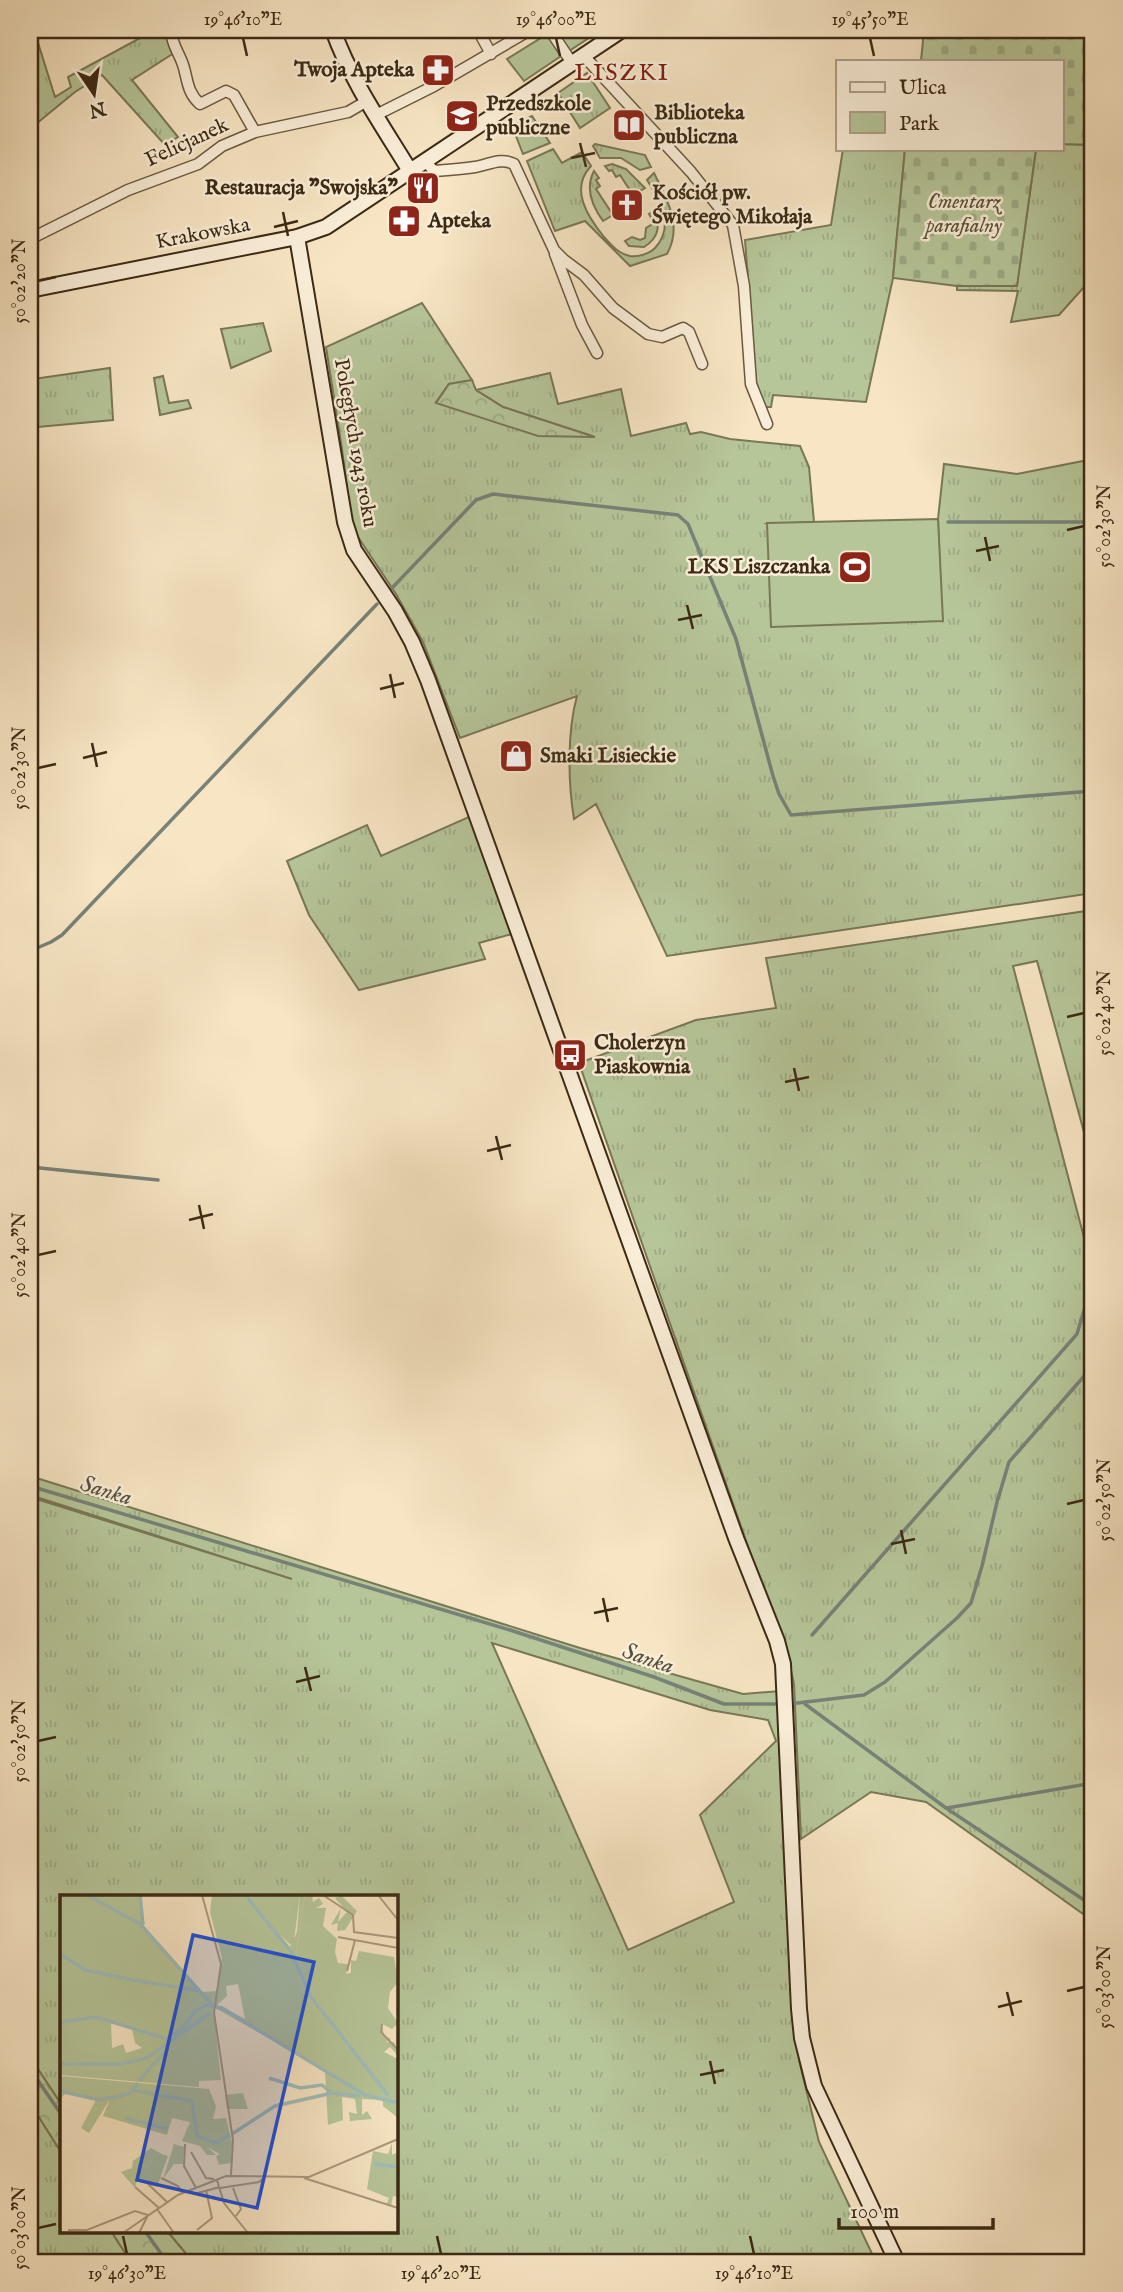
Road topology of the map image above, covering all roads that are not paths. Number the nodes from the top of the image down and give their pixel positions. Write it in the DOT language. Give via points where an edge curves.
graph roads {
  1 [pos="171,30"];
  2 [pos="333,30"];
  3 [pos="478,30"];
  4 [pos="530,30"];
  5 [pos="550,30"];
  6 [pos="622,30"];
  7 [pos="491,54"];
  8 [pos="578,59"];
  9 [pos="367,102"];
  10 [pos="376,115"];
  11 [pos="255,132"];
  12 [pos="425,162"];
  13 [pos="410,171"];
  14 [pos="297,237"];
  15 [pos="30,239"];
  16 [pos="554,250"];
  17 [pos="30,290"];
  18 [pos="597,353"];
  19 [pos="702,364"];
  20 [pos="767,424"];
  21 [pos="897,2262"];
  1 -- 11 [label="street" via="172,44 194,98 200,104 226,90 234,95"];
  2 -- 9 [label="street"];
  3 -- 7 [label="street"];
  4 -- 7 [label="street"];
  5 -- 8 [label="street"];
  6 -- 8 [label="street, Krakowska"];
  7 -- 10 [label="street"];
  8 -- 12 [label="street, Krakowska"];
  8 -- 20 [label="street" via="691,172 733,225 744,286 751,384"];
  9 -- 10 [label="street"];
  9 -- 11 [label="street, Felicjanek" via="348,112"];
  10 -- 13 [label="street"];
  11 -- 15 [label="street, Felicjanek" via="222,146 198,164 128,190"];
  12 -- 13 [label="street, Krakowska"];
  12 -- 16 [label="street" via="434,171 510,161"];
  13 -- 14 [label="street, Krakowska" via="338,221"];
  14 -- 17 [label="street, Krakowska"];
  14 -- 21 [label="street, Poległych 1943 roku" via="351,541 412,642 777,1641 785,1689 802,2038 814,2086"];
  16 -- 18 [label="street"];
  16 -- 19 [label="street" via="584,275 613,309 648,334 662,337 683,328 689,332"];
}
